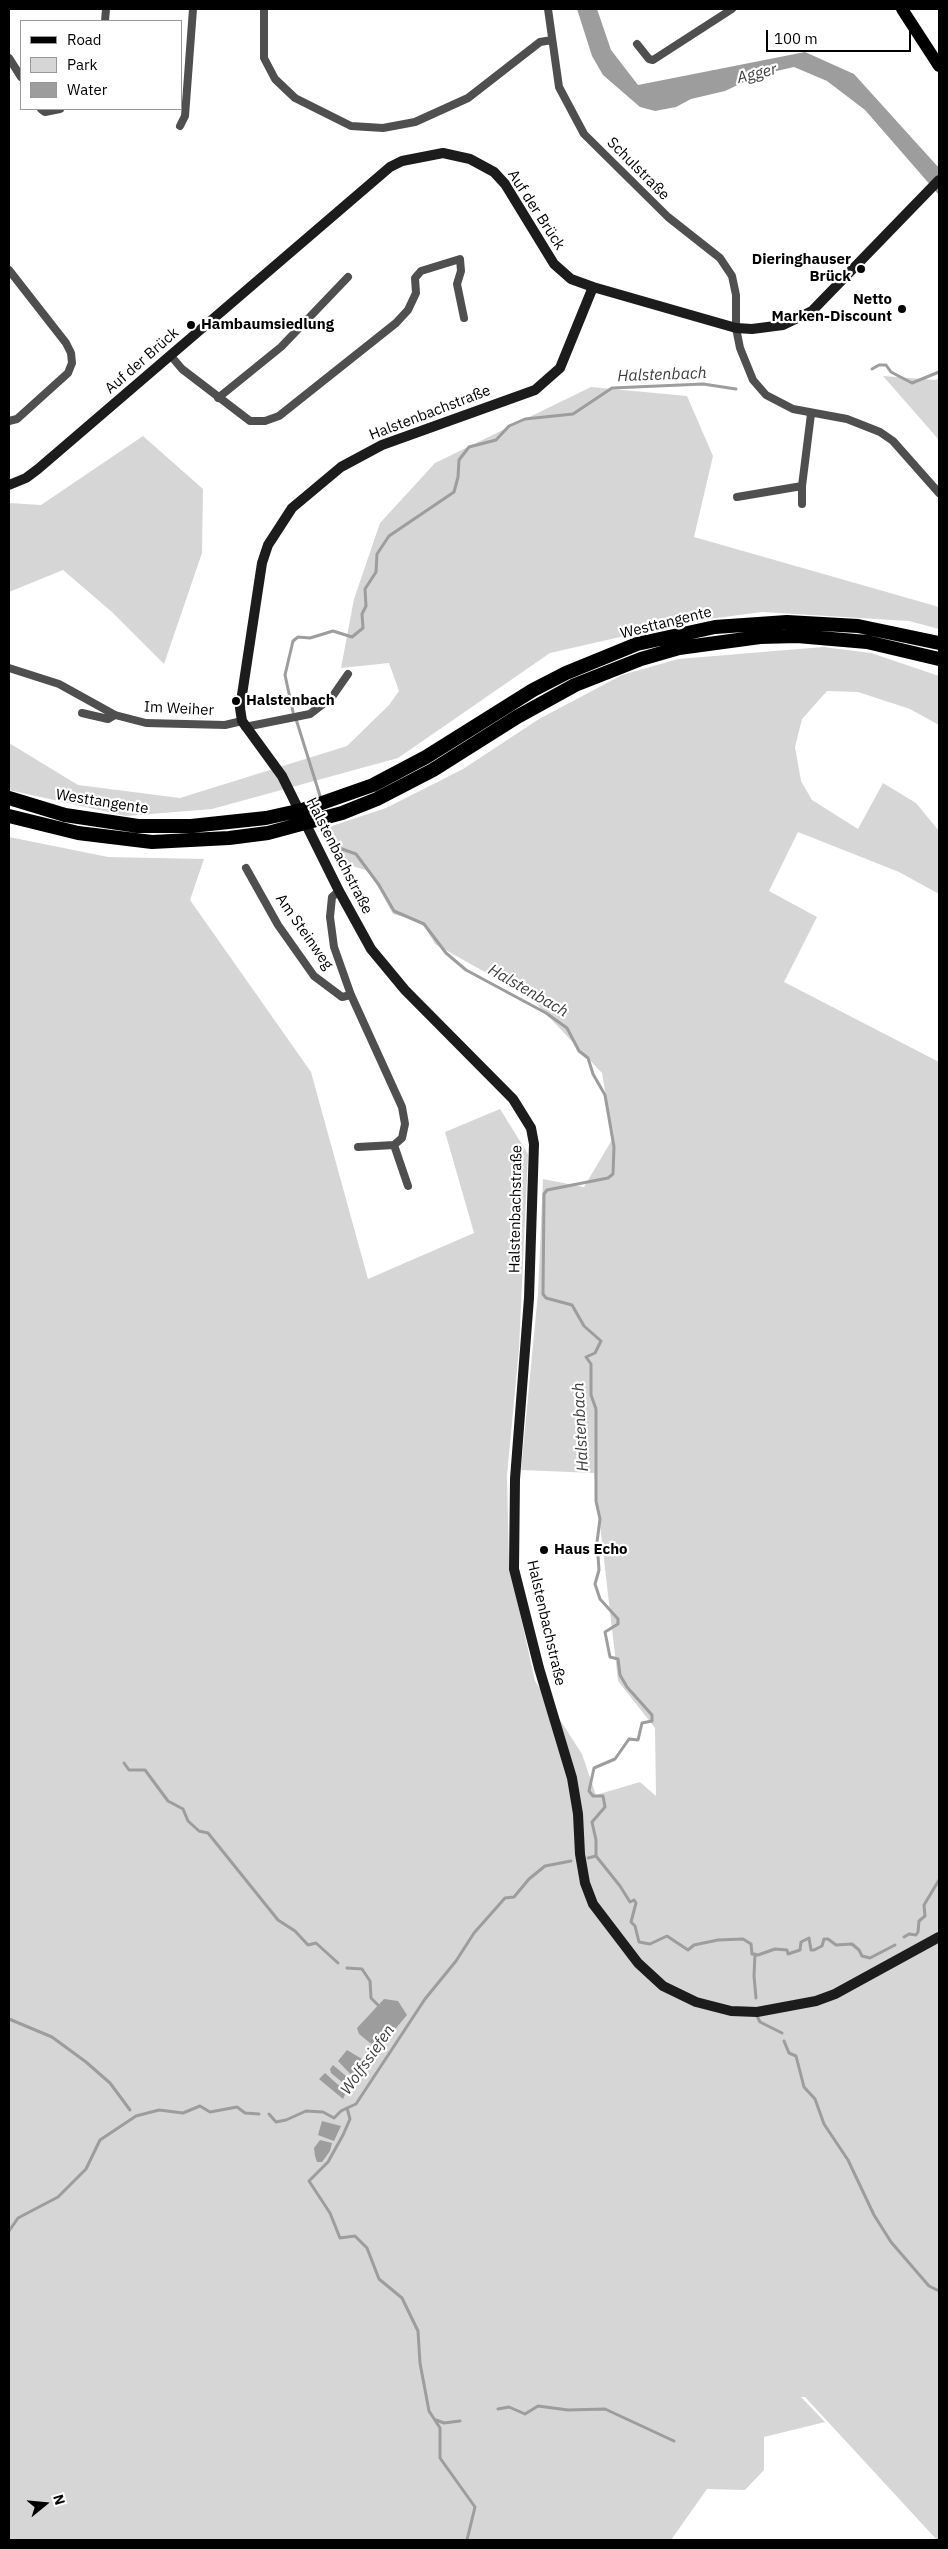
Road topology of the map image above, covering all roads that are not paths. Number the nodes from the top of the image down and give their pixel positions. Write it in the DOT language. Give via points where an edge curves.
graph roads {
  1 [pos="193,9"];
  2 [pos="264,9"];
  3 [pos="548,9"];
  4 [pos="732,9"];
  5 [pos="902,9"];
  6 [pos="552,40"];
  7 [pos="637,44"];
  8 [pos="9,58"];
  9 [pos="939,66"];
  10 [pos="20,75"];
  11 [pos="43,110"];
  12 [pos="55,110"];
  13 [pos="180,126"];
  14 [pos="939,180"];
  15 [pos="9,270"];
  16 [pos="348,276"];
  17 [pos="593,287"];
  18 [pos="464,318"];
  19 [pos="736,328"];
  20 [pos="171,356"];
  21 [pos="218,398"];
  22 [pos="811,414"];
  23 [pos="9,421"];
  24 [pos="9,485"];
  25 [pos="802,486"];
  26 [pos="939,493"];
  27 [pos="737,497"];
  28 [pos="802,504"];
  29 [pos="939,643"];
  30 [pos="939,659"];
  31 [pos="9,668"];
  32 [pos="348,674"];
  33 [pos="82,713"];
  34 [pos="115,716"];
  35 [pos="244,724"];
  36 [pos="9,798"];
  37 [pos="9,816"];
  38 [pos="246,868"];
  39 [pos="339,891"];
  40 [pos="351,995"];
  41 [pos="394,1145"];
  42 [pos="358,1147"];
  43 [pos="408,1186"];
  44 [pos="939,1937"];
  1 -- 13 [label="street" via="185,116"];
  2 -- 6 [label="street" via="264,58 275,79 295,98 351,126 383,128 415,122 468,98 540,42"];
  3 -- 6 [label="street, Schulstraße"];
  4 -- 7 [label="street" via="653,60"];
  5 -- 9 [label="main road"];
  6 -- 19 [label="street, Schulstraße" via="559,87 584,134 668,217 720,258 732,276 736,295"];
  8 -- 10 [label="street"];
  11 -- 12 [label="street"];
  14 -- 19 [label="street, Auf der Brück" via="812,311 776,327"];
  15 -- 23 [label="street" via="66,343 72,363 61,380 17,419"];
  16 -- 21 [label="street" via="281,347"];
  17 -- 19 [label="street, Auf der Brück"];
  17 -- 20 [label="street, Auf der Brück" via="571,279 554,264 505,184 494,172 470,159 443,153 429,154 390,167"];
  17 -- 35 [label="street, Halstenbachstraße" via="560,368 535,390 382,445 341,467 292,508 268,545 262,563 240,708"];
  18 -- 21 [label="street" via="457,284 462,271 460,259 421,271 415,278 416,294 396,323 280,416 265,421 250,420"];
  19 -- 22 [label="street, Schulstraße" via="745,365 766,395"];
  20 -- 21 [label="street"];
  20 -- 24 [label="street, Auf der Brück" via="38,469"];
  22 -- 25 [label="street"];
  22 -- 26 [label="street, Schulstraße" via="847,419 880,432 893,441"];
  25 -- 27 [label="street"];
  25 -- 28 [label="street"];
  29 -- 36 [label="highway, Westtangente" via="826,622 754,623 682,633 637,644 566,673 373,785 302,810 266,818 192,826 138,826 65,815"];
  30 -- 37 [label="highway, Westtangente" via="867,642 797,636 760,637 679,648 575,685 518,716 434,770 377,799 314,822 268,833 152,842 78,833"];
  31 -- 34 [label="street, Im Weiher" via="59,684"];
  32 -- 35 [label="street, Im Weiher" via="332,698 310,714"];
  33 -- 34 [label="street, Im Weiher" via="108,719"];
  34 -- 35 [label="street, Im Weiher" via="146,723"];
  35 -- 39 [label="street, Halstenbachstraße" via="282,776"];
  38 -- 40 [label="street, Am Steinweg" via="278,925 314,976 342,997"];
  39 -- 40 [label="street, Am Steinweg" via="332,897 330,917 334,947"];
  39 -- 44 [label="street, Halstenbachstraße" via="358,927 388,971 512,1099 532,1128 530,1278 515,1479 514,1569 572,1778 580,1854 592,1904 638,1963 663,1986 696,2002 731,2011 775,2009 816,2001 835,1994"];
  40 -- 41 [label="street, Am Steinweg" via="402,1107 405,1124 402,1138"];
  41 -- 42 [label="street"];
  41 -- 43 [label="street"];
}
